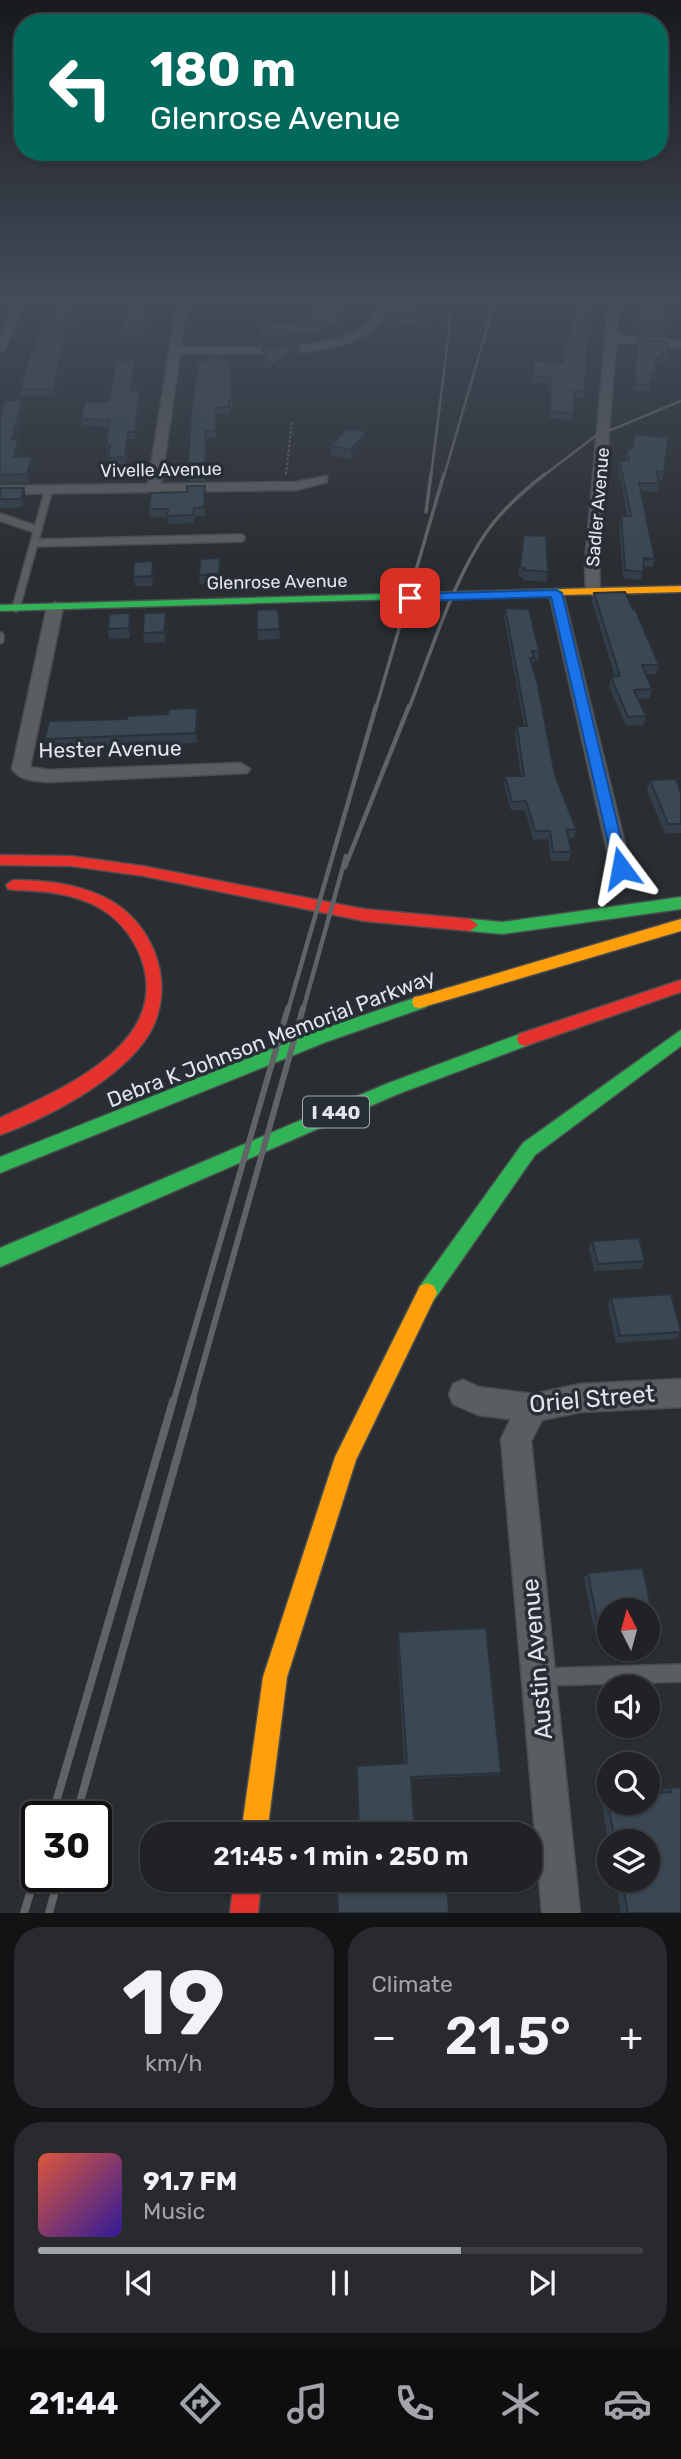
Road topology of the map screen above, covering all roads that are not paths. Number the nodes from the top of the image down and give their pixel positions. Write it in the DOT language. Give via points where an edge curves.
graph roads {
  1 [pos="169,386"];
  2 [pos="608,386"];
  3 [pos="322,479"];
  4 [pos="154,488"];
  5 [pos="49,489"];
  6 [pos="0,490"];
  7 [pos="0,517"];
  8 [pos="38,530"];
  9 [pos="241,538"];
  10 [pos="35,543"];
  11 [pos="681,589"];
  12 [pos="593,592"];
  13 [pos="556,593"];
  14 [pos="55,607"];
  15 [pos="8,608"];
  16 [pos="241,769"];
  17 [pos="0,860"];
  18 [pos="621,868"];
  19 [pos="0,887"];
  20 [pos="681,903"];
  21 [pos="681,925"];
  22 [pos="681,986"];
  23 [pos="681,1037"];
  24 [pos="0,1127"];
  25 [pos="0,1165"];
  26 [pos="0,1258"];
  27 [pos="681,1392"];
  28 [pos="463,1394"];
  29 [pos="533,1408"];
  30 [pos="681,1673"];
  31 [pos="539,1677"];
  32 [pos="256,1822"];
  33 [pos="247,1892"];
  34 [pos="244,1913"];
  35 [pos="561,1913"];
  1 -- 4 [label="street"];
  2 -- 12 [label="street, Sadler Avenue"];
  3 -- 4 [label="street, Vivelle Avenue" via="285,486"];
  4 -- 5 [label="street, Vivelle Avenue"];
  5 -- 6 [label="street, Vivelle Avenue"];
  5 -- 8 [label="lane"];
  7 -- 8 [label="lane"];
  8 -- 10 [label="lane"];
  9 -- 10 [label="lane"];
  10 -- 15 [label="lane"];
  11 -- 12 [label="main road, Glenrose Avenue"];
  12 -- 13 [label="main road, Glenrose Avenue"];
  13 -- 14 [label="main road, Glenrose Avenue"];
  13 -- 18 [label="street"];
  14 -- 15 [label="main road, Glenrose Avenue"];
  14 -- 16 [label="street, Hester Avenue" via="21,769 49,776"];
  17 -- 20 [label="main road" via="71,861 194,880 363,915 502,928"];
  19 -- 24 [label="main road" via="58,886 109,904 131,921 145,940 156,986 152,1010 138,1037 115,1063 80,1088"];
  21 -- 25 [label="main road, Debra K Johnson Memorial Parkway" via="395,1011"];
  22 -- 26 [label="main road, I 440" via="391,1089"];
  23 -- 32 [label="main road" via="529,1149 419,1302 346,1457 275,1677"];
  27 -- 29 [label="street, Oriel Street" via="580,1398"];
  28 -- 29 [label="street, Oriel Street" via="478,1401"];
  29 -- 31 [label="street, Austin Avenue" via="516,1439"];
  30 -- 31 [label="lane"];
  31 -- 35 [label="street, Austin Avenue"];
  33 -- 34 [label="main road"];
}
